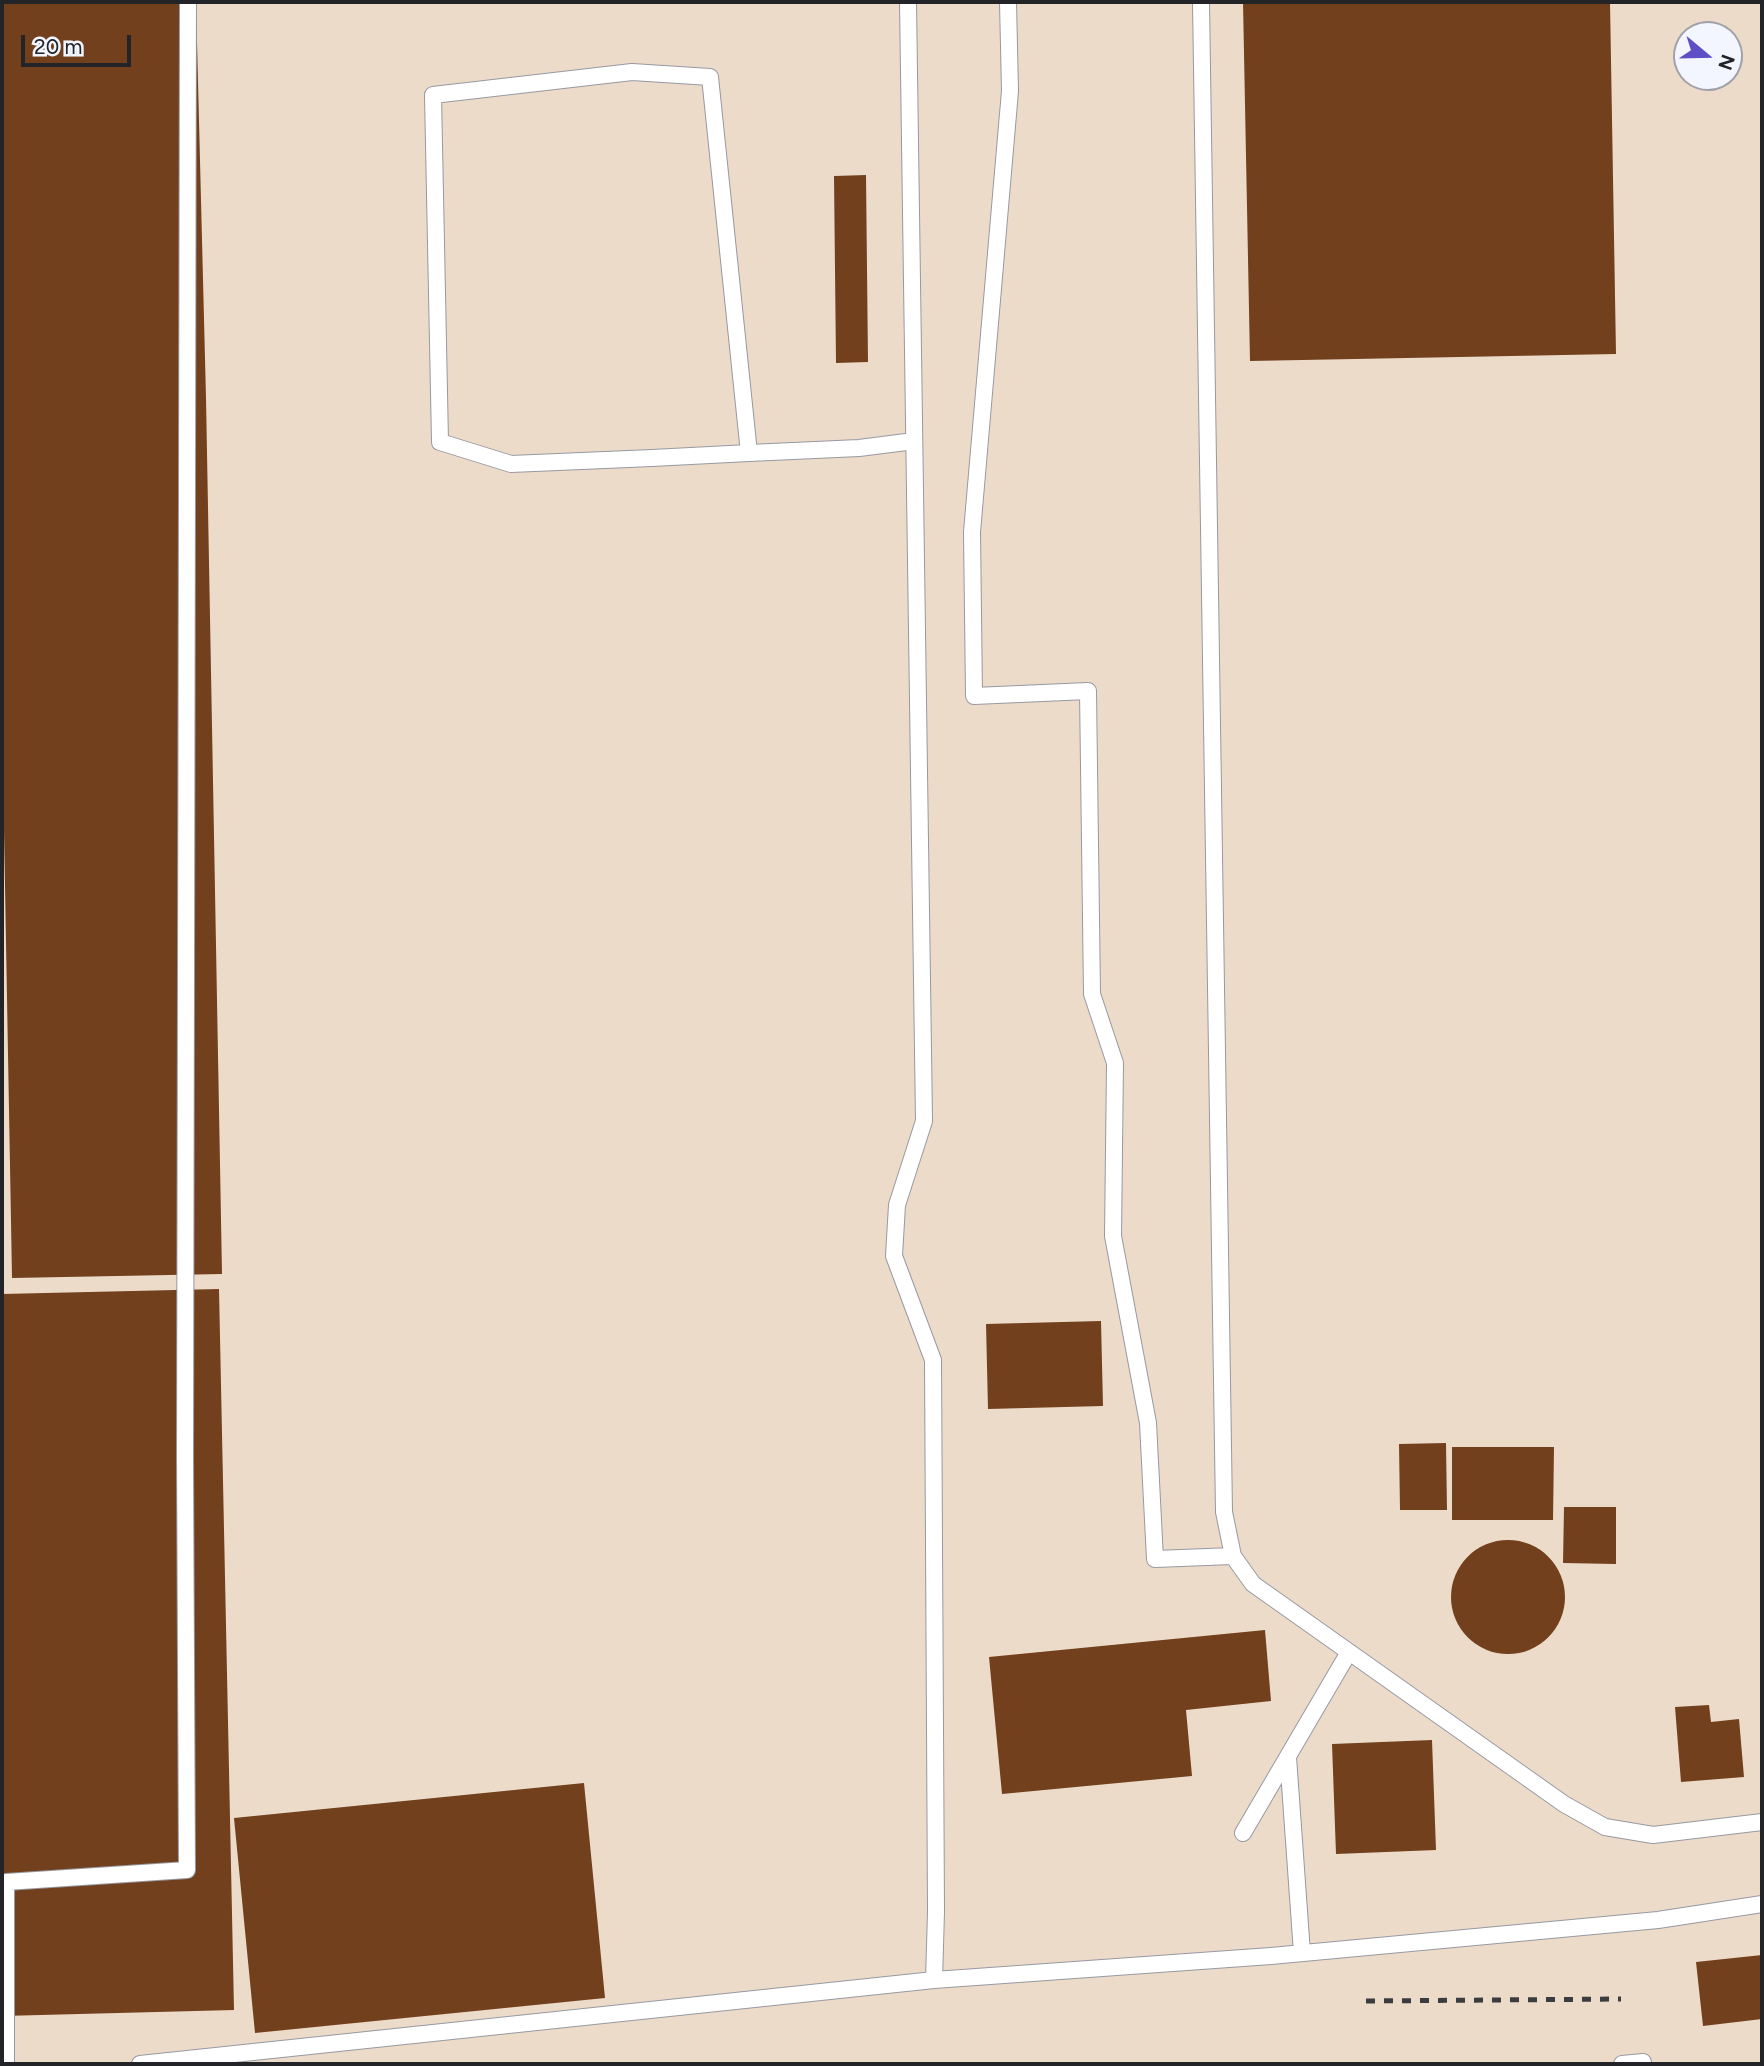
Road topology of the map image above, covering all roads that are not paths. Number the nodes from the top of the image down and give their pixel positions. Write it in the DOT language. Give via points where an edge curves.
graph roads {
  1 [pos="188,2"];
  2 [pos="908,2"];
  3 [pos="1008,2"];
  4 [pos="1201,2"];
  5 [pos="914,441"];
  6 [pos="749,453"];
  7 [pos="1233,1556"];
  8 [pos="1349,1652"];
  9 [pos="1288,1756"];
  10 [pos="1762,1822"];
  11 [pos="1243,1833"];
  12 [pos="4,1882"];
  13 [pos="1762,1904"];
  14 [pos="1301,1953"];
  15 [pos="934,1980"];
  16 [pos="6,2064"];
  17 [pos="140,2064"];
  18 [pos="1622,2064"];
  19 [pos="1643,2064"];
  1 -- 12 [label="lane" via="187,1870"];
  2 -- 5 [label="lane"];
  3 -- 7 [label="lane" via="1010,91 972,532 974,696 1088,691 1092,993 1115,1063 1113,1236 1149,1423 1155,1559"];
  4 -- 7 [label="lane" via="1224,1512"];
  5 -- 6 [label="lane"];
  5 -- 15 [label="lane" via="924,1121 897,1205 894,1256 933,1360"];
  6 -- 6 [label="lane" via="511,464 440,442 433,95 632,72 710,77"];
  7 -- 8 [label="lane" via="1252,1584"];
  8 -- 9 [label="lane"];
  8 -- 10 [label="lane" via="1564,1804 1605,1827 1653,1835"];
  9 -- 11 [label="lane"];
  9 -- 14 [label="lane"];
  12 -- 16 [label="lane"];
  13 -- 14 [label="lane" via="1658,1920"];
  14 -- 15 [label="lane"];
  15 -- 17 [label="lane"];
  18 -- 19 [label="lane"];
}
